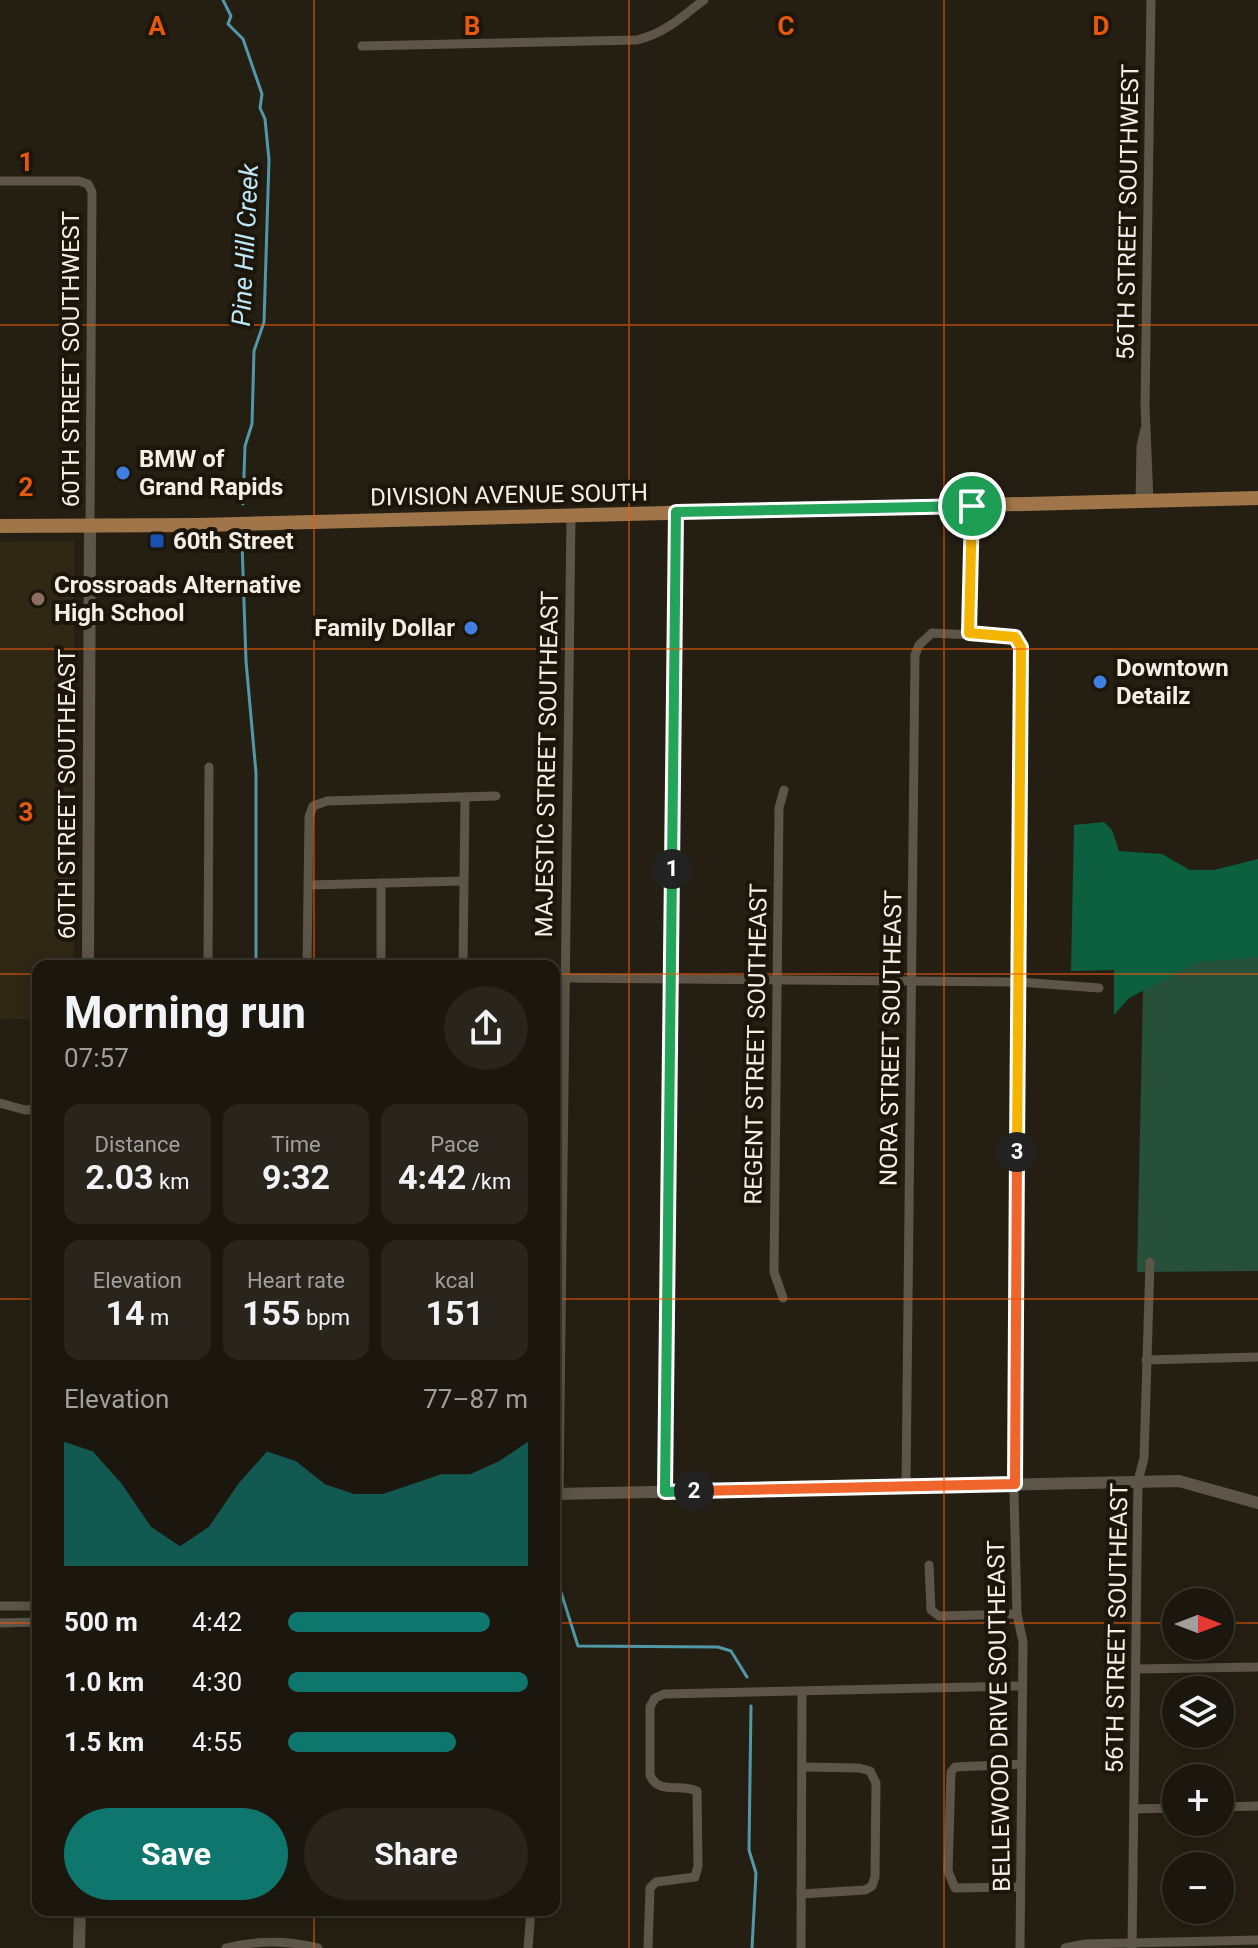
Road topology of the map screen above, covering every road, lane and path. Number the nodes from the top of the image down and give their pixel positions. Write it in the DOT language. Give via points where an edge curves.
graph roads {
  1 [pos="704,0"];
  2 [pos="1151,0"];
  3 [pos="362,46"];
  4 [pos="0,181"];
  5 [pos="1258,498"];
  6 [pos="1144,501"];
  7 [pos="972,506"];
  8 [pos="676,512"];
  9 [pos="571,515"];
  10 [pos="0,526"];
  11 [pos="90,527"];
  12 [pos="969,633"];
  13 [pos="209,767"];
  14 [pos="784,790"];
  15 [pos="496,796"];
  16 [pos="465,797"];
  17 [pos="463,881"];
  18 [pos="381,883"];
  19 [pos="309,885"];
  20 [pos="88,960"];
  21 [pos="208,960"];
  22 [pos="307,960"];
  23 [pos="381,960"];
  24 [pos="463,960"];
  25 [pos="564,978"];
  26 [pos="670,979"];
  27 [pos="777,980"];
  28 [pos="911,982"];
  29 [pos="1019,982"];
  30 [pos="1099,988"];
  31 [pos="0,1103"];
  32 [pos="32,1109"];
  33 [pos="560,1236"];
  34 [pos="1150,1262"];
  35 [pos="783,1298"];
  36 [pos="1258,1357"];
  37 [pos="1146,1360"];
  38 [pos="1138,1481"];
  39 [pos="1015,1484"];
  40 [pos="906,1487"];
  41 [pos="665,1492"];
  42 [pos="560,1494"];
  43 [pos="1258,1503"];
  44 [pos="929,1565"];
  45 [pos="0,1606"];
  46 [pos="32,1606"];
  47 [pos="1017,1614"];
  48 [pos="32,1622"];
  49 [pos="0,1623"];
  50 [pos="1258,1667"];
  51 [pos="1136,1669"];
  52 [pos="1022,1686"];
  53 [pos="802,1691"];
  54 [pos="1021,1764"];
  55 [pos="804,1767"];
  56 [pos="1258,1806"];
  57 [pos="1234,1807"];
  58 [pos="1162,1808"];
  59 [pos="1134,1809"];
  60 [pos="1020,1887"];
  61 [pos="801,1894"];
  62 [pos="80,1916"];
  63 [pos="531,1916"];
  64 [pos="1258,1940"];
  65 [pos="265,1945"];
  66 [pos="1132,1945"];
  67 [pos="79,1948"];
  68 [pos="226,1948"];
  69 [pos="318,1948"];
  70 [pos="528,1948"];
  71 [pos="648,1948"];
  72 [pos="801,1948"];
  73 [pos="1020,1948"];
  74 [pos="1065,1948"];
  1 -- 3 [label="street" via="674,25 637,40"];
  2 -- 6 [label="street, 56TH STREET SOUTHWEST" via="1145,425 1150,449"];
  4 -- 11 [label="street, 60TH STREET SOUTHWEST" via="79,181 92,192"];
  5 -- 6 [label="main road, DIVISION AVENUE SOUTH"];
  6 -- 7 [label="main road, DIVISION AVENUE SOUTH"];
  7 -- 8 [label="main road, DIVISION AVENUE SOUTH"];
  7 -- 12 [label="street"];
  8 -- 9 [label="main road, DIVISION AVENUE SOUTH"];
  8 -- 26 [label="street"];
  9 -- 11 [label="main road, DIVISION AVENUE SOUTH"];
  9 -- 25 [label="street, MAJESTIC STREET SOUTHEAST"];
  10 -- 11 [label="main road, DIVISION AVENUE SOUTH"];
  11 -- 20 [label="street, 60TH STREET SOUTHEAST"];
  12 -- 28 [label="street, NORA STREET SOUTHEAST" via="932,633 915,655"];
  12 -- 29 [label="street, BELLEWOOD DRIVE SOUTHEAST" via="1015,637 1021,647"];
  13 -- 21 [label="street"];
  14 -- 27 [label="street, REGENT STREET SOUTHEAST" via="779,808"];
  15 -- 16 [label="street"];
  16 -- 17 [label="street"];
  16 -- 19 [label="street" via="327,801 313,806"];
  17 -- 18 [label="street"];
  17 -- 24 [label="street"];
  18 -- 19 [label="street"];
  18 -- 23 [label="street"];
  19 -- 22 [label="street"];
  25 -- 26 [label="street"];
  25 -- 33 [label="street, MAJESTIC STREET SOUTHEAST"];
  26 -- 27 [label="street"];
  26 -- 41 [label="street"];
  27 -- 28 [label="street"];
  27 -- 35 [label="street, REGENT STREET SOUTHEAST" via="774,1272"];
  28 -- 29 [label="street"];
  28 -- 40 [label="street, NORA STREET SOUTHEAST"];
  29 -- 30 [label="street"];
  29 -- 39 [label="street, BELLEWOOD DRIVE SOUTHEAST"];
  31 -- 32 [label="street"];
  34 -- 37 [label="street, 56TH STREET SOUTHEAST"];
  36 -- 37 [label="street"];
  37 -- 38 [label="street, 56TH STREET SOUTHEAST" via="1144,1458"];
  38 -- 39 [label="street"];
  38 -- 43 [label="street" via="1179,1481"];
  38 -- 51 [label="street, 56TH STREET SOUTHEAST"];
  39 -- 40 [label="street"];
  39 -- 47 [label="street, BELLEWOOD DRIVE SOUTHEAST"];
  40 -- 41 [label="street"];
  41 -- 42 [label="street"];
  44 -- 47 [label="street" via="931,1610 939,1616"];
  45 -- 46 [label="street"];
  47 -- 52 [label="street, BELLEWOOD DRIVE SOUTHEAST" via="1023,1642"];
  48 -- 49 [label="street"];
  50 -- 51 [label="street"];
  51 -- 59 [label="street, 56TH STREET SOUTHEAST"];
  52 -- 53 [label="street"];
  52 -- 54 [label="street, BELLEWOOD DRIVE SOUTHEAST"];
  53 -- 55 [label="street"];
  53 -- 71 [label="street" via="655,1698 650,1707 650,1775 660,1788 697,1791 698,1866 695,1877 656,1882 650,1888"];
  54 -- 60 [label="street, BELLEWOOD DRIVE SOUTHEAST"];
  54 -- 60 [label="street" via="955,1767 949,1782 948,1827 948,1878 955,1888"];
  55 -- 61 [label="street"];
  55 -- 61 [label="street" via="870,1771 876,1783 875,1877 865,1890"];
  56 -- 57 [label="street"];
  58 -- 59 [label="street"];
  59 -- 66 [label="street, 56TH STREET SOUTHEAST"];
  60 -- 73 [label="street, BELLEWOOD DRIVE SOUTHEAST"];
  61 -- 72 [label="street"];
  62 -- 67 [label="street"];
  63 -- 70 [label="street"];
  64 -- 66 [label="street"];
  65 -- 68 [label="street"];
  65 -- 69 [label="street" via="287,1941"];
  66 -- 74 [label="street"];
}
